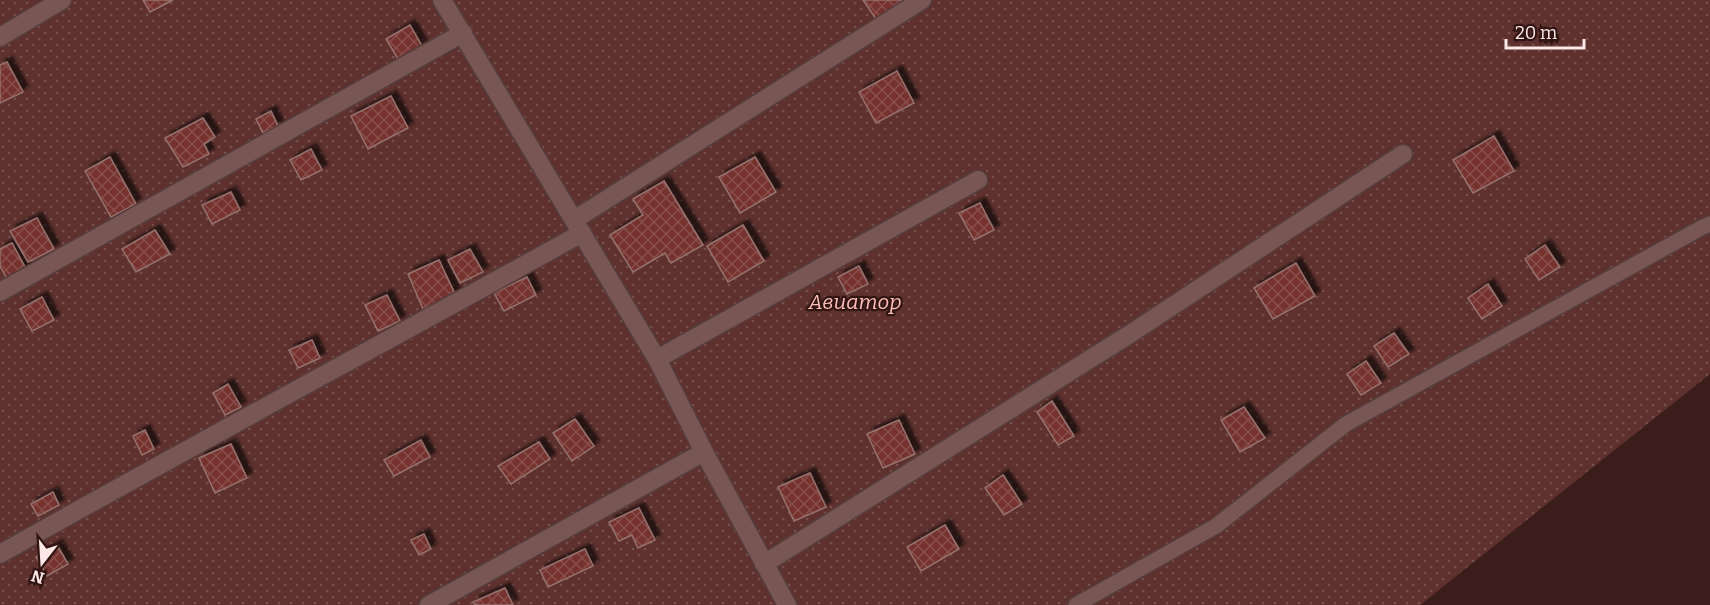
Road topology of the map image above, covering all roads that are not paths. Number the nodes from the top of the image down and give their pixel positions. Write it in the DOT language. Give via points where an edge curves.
graph roads {
  1 [pos="62,0"];
  2 [pos="442,0"];
  3 [pos="922,0"];
  4 [pos="463,33"];
  5 [pos="0,37"];
  6 [pos="1403,154"];
  7 [pos="978,180"];
  8 [pos="1710,224"];
  9 [pos="578,226"];
  10 [pos="0,292"];
  11 [pos="657,359"];
  12 [pos="704,452"];
  13 [pos="0,554"];
  14 [pos="764,564"];
  15 [pos="429,605"];
  16 [pos="787,605"];
  17 [pos="1076,605"];
  1 -- 5 [label="street"];
  2 -- 4 [label="street"];
  3 -- 9 [label="street"];
  4 -- 9 [label="street"];
  4 -- 10 [label="street"];
  6 -- 14 [label="street" via="1130,334"];
  7 -- 11 [label="street"];
  8 -- 17 [label="lane" via="1346,424 1216,526"];
  9 -- 11 [label="street"];
  9 -- 13 [label="street" via="400,335"];
  11 -- 12 [label="street"];
  12 -- 14 [label="street"];
  12 -- 15 [label="street"];
  14 -- 16 [label="street"];
}
